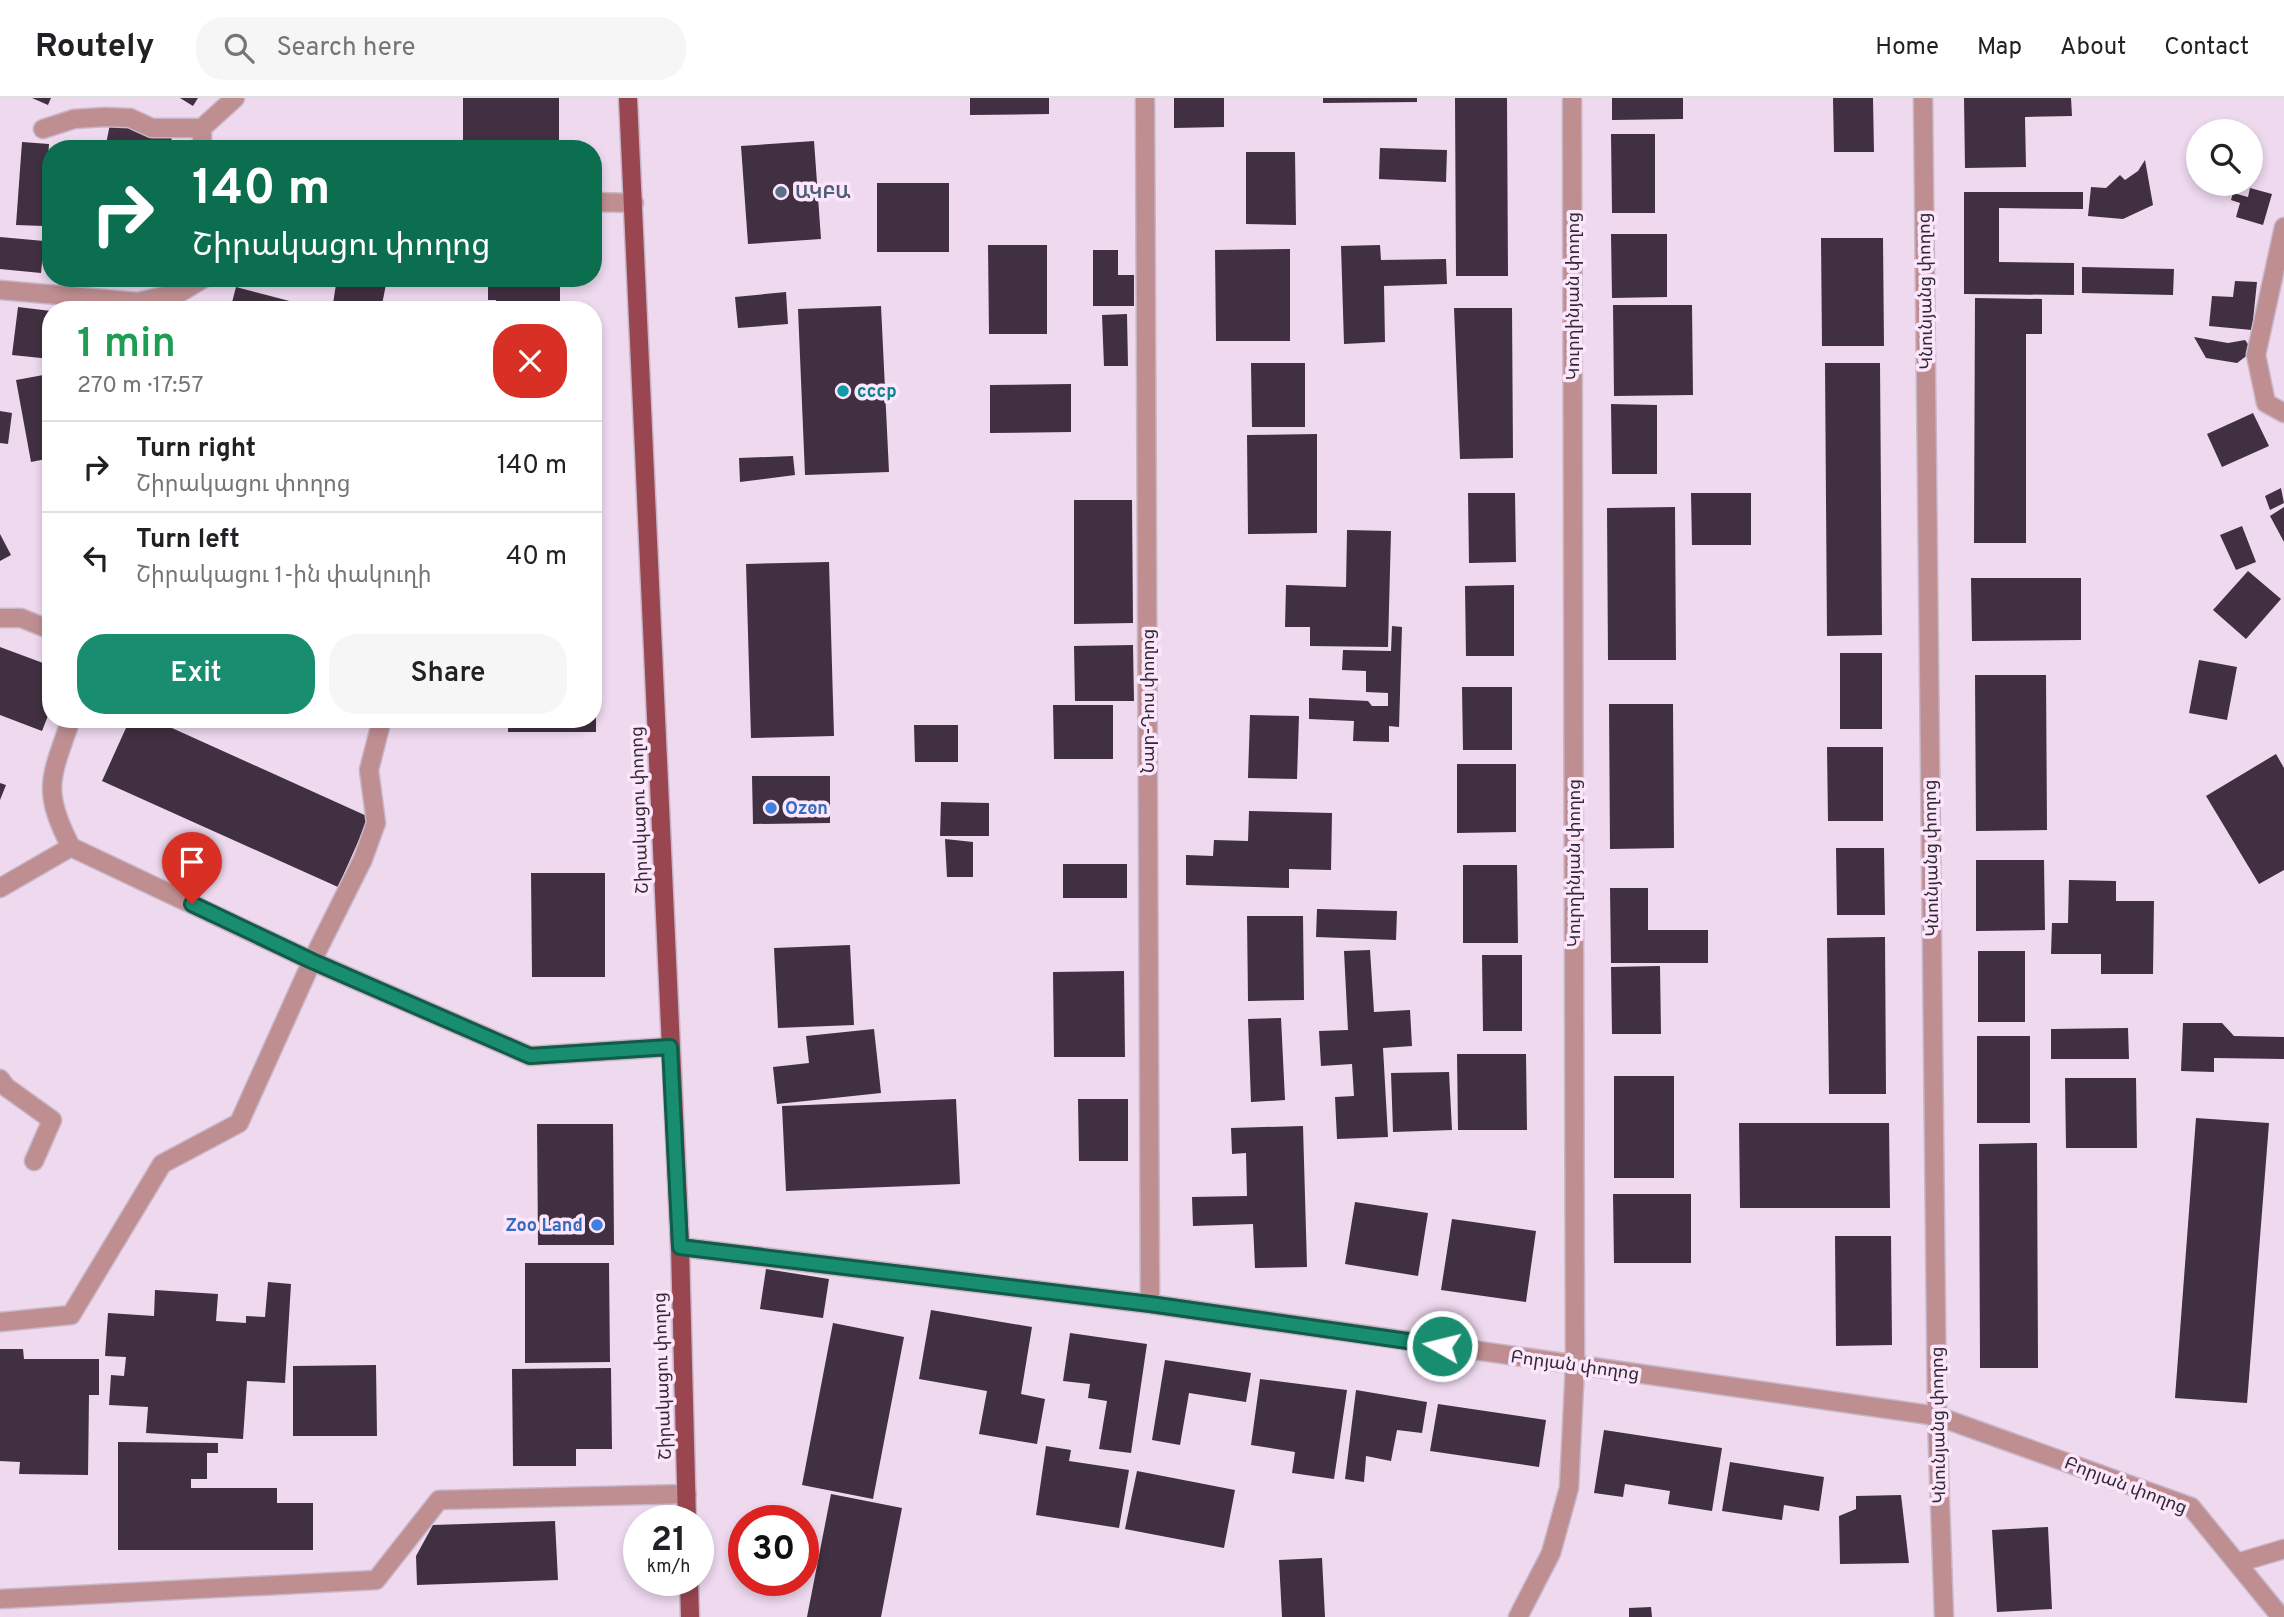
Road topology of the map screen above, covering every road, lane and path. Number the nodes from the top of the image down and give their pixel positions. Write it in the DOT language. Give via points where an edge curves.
graph roads {
  1 [pos="235,98"];
  2 [pos="628,98"];
  3 [pos="1145,98"];
  4 [pos="1572,98"];
  5 [pos="1923,98"];
  6 [pos="202,128"];
  7 [pos="43,129"];
  8 [pos="202,140"];
  9 [pos="602,202"];
  10 [pos="634,203"];
  11 [pos="2284,227"];
  12 [pos="189,287"];
  13 [pos="0,290"];
  14 [pos="126,301"];
  15 [pos="142,301"];
  16 [pos="2284,413"];
  17 [pos="0,618"];
  18 [pos="42,626"];
  19 [pos="68,728"];
  20 [pos="380,728"];
  21 [pos="71,847"];
  22 [pos="0,888"];
  23 [pos="312,961"];
  24 [pos="670,1047"];
  25 [pos="0,1079"];
  26 [pos="34,1161"];
  27 [pos="680,1247"];
  28 [pos="1150,1304"];
  29 [pos="0,1322"];
  30 [pos="1575,1365"];
  31 [pos="1937,1416"];
  32 [pos="687,1494"];
  33 [pos="687,1505"];
  34 [pos="2284,1549"];
  35 [pos="2237,1563"];
  36 [pos="689,1596"];
  37 [pos="0,1599"];
  38 [pos="690,1617"];
  39 [pos="1518,1617"];
  40 [pos="1944,1617"];
  41 [pos="2281,1617"];
  1 -- 6 [label="street"];
  2 -- 10 [label="main road, Շիրակացու փողոց"];
  3 -- 28 [label="street, Նար-Դոս փողոց"];
  4 -- 30 [label="street, Կուրղինյան փողոց"];
  5 -- 31 [label="street, Կնունյանց փողոց"];
  6 -- 7 [label="street" via="152,128 130,118 105,117 74,119"];
  6 -- 8 [label="street"];
  9 -- 10 [label="street"];
  10 -- 24 [label="main road, Շիրակացու փողոց"];
  11 -- 16 [label="street" via="2256,355 2266,402"];
  12 -- 15 [label="street"];
  13 -- 14 [label="street"];
  17 -- 18 [label="street" via="21,618"];
  19 -- 21 [label="street" via="51,778 54,814"];
  20 -- 23 [label="street" via="369,770 376,823"];
  21 -- 22 [label="street"];
  21 -- 23 [label="street"];
  23 -- 24 [label="street" via="530,1056"];
  23 -- 29 [label="street" via="239,1123 162,1164 71,1315"];
  24 -- 27 [label="main road, Շիրակացու փողոց"];
  25 -- 26 [label="street" via="52,1120"];
  27 -- 28 [label="street, Բորյան փողոց"];
  27 -- 32 [label="main road, Շիրակացու փողոց"];
  28 -- 30 [label="street, Բորյան փողոց"];
  30 -- 31 [label="street, Բորյան փողոց"];
  30 -- 39 [label="street, Կուրղինյան փողոց" via="1569,1488 1552,1553"];
  31 -- 35 [label="street, Բորյան փողոց" via="2192,1507"];
  31 -- 40 [label="street, Կնունյանց փողոց"];
  32 -- 33 [label="main road, Շիրակացու փողոց"];
  32 -- 37 [label="street" via="439,1500 376,1580"];
  34 -- 35 [label="street"];
  35 -- 41 [label="street, Բորյան փողոց"];
  36 -- 38 [label="main road"];
}
